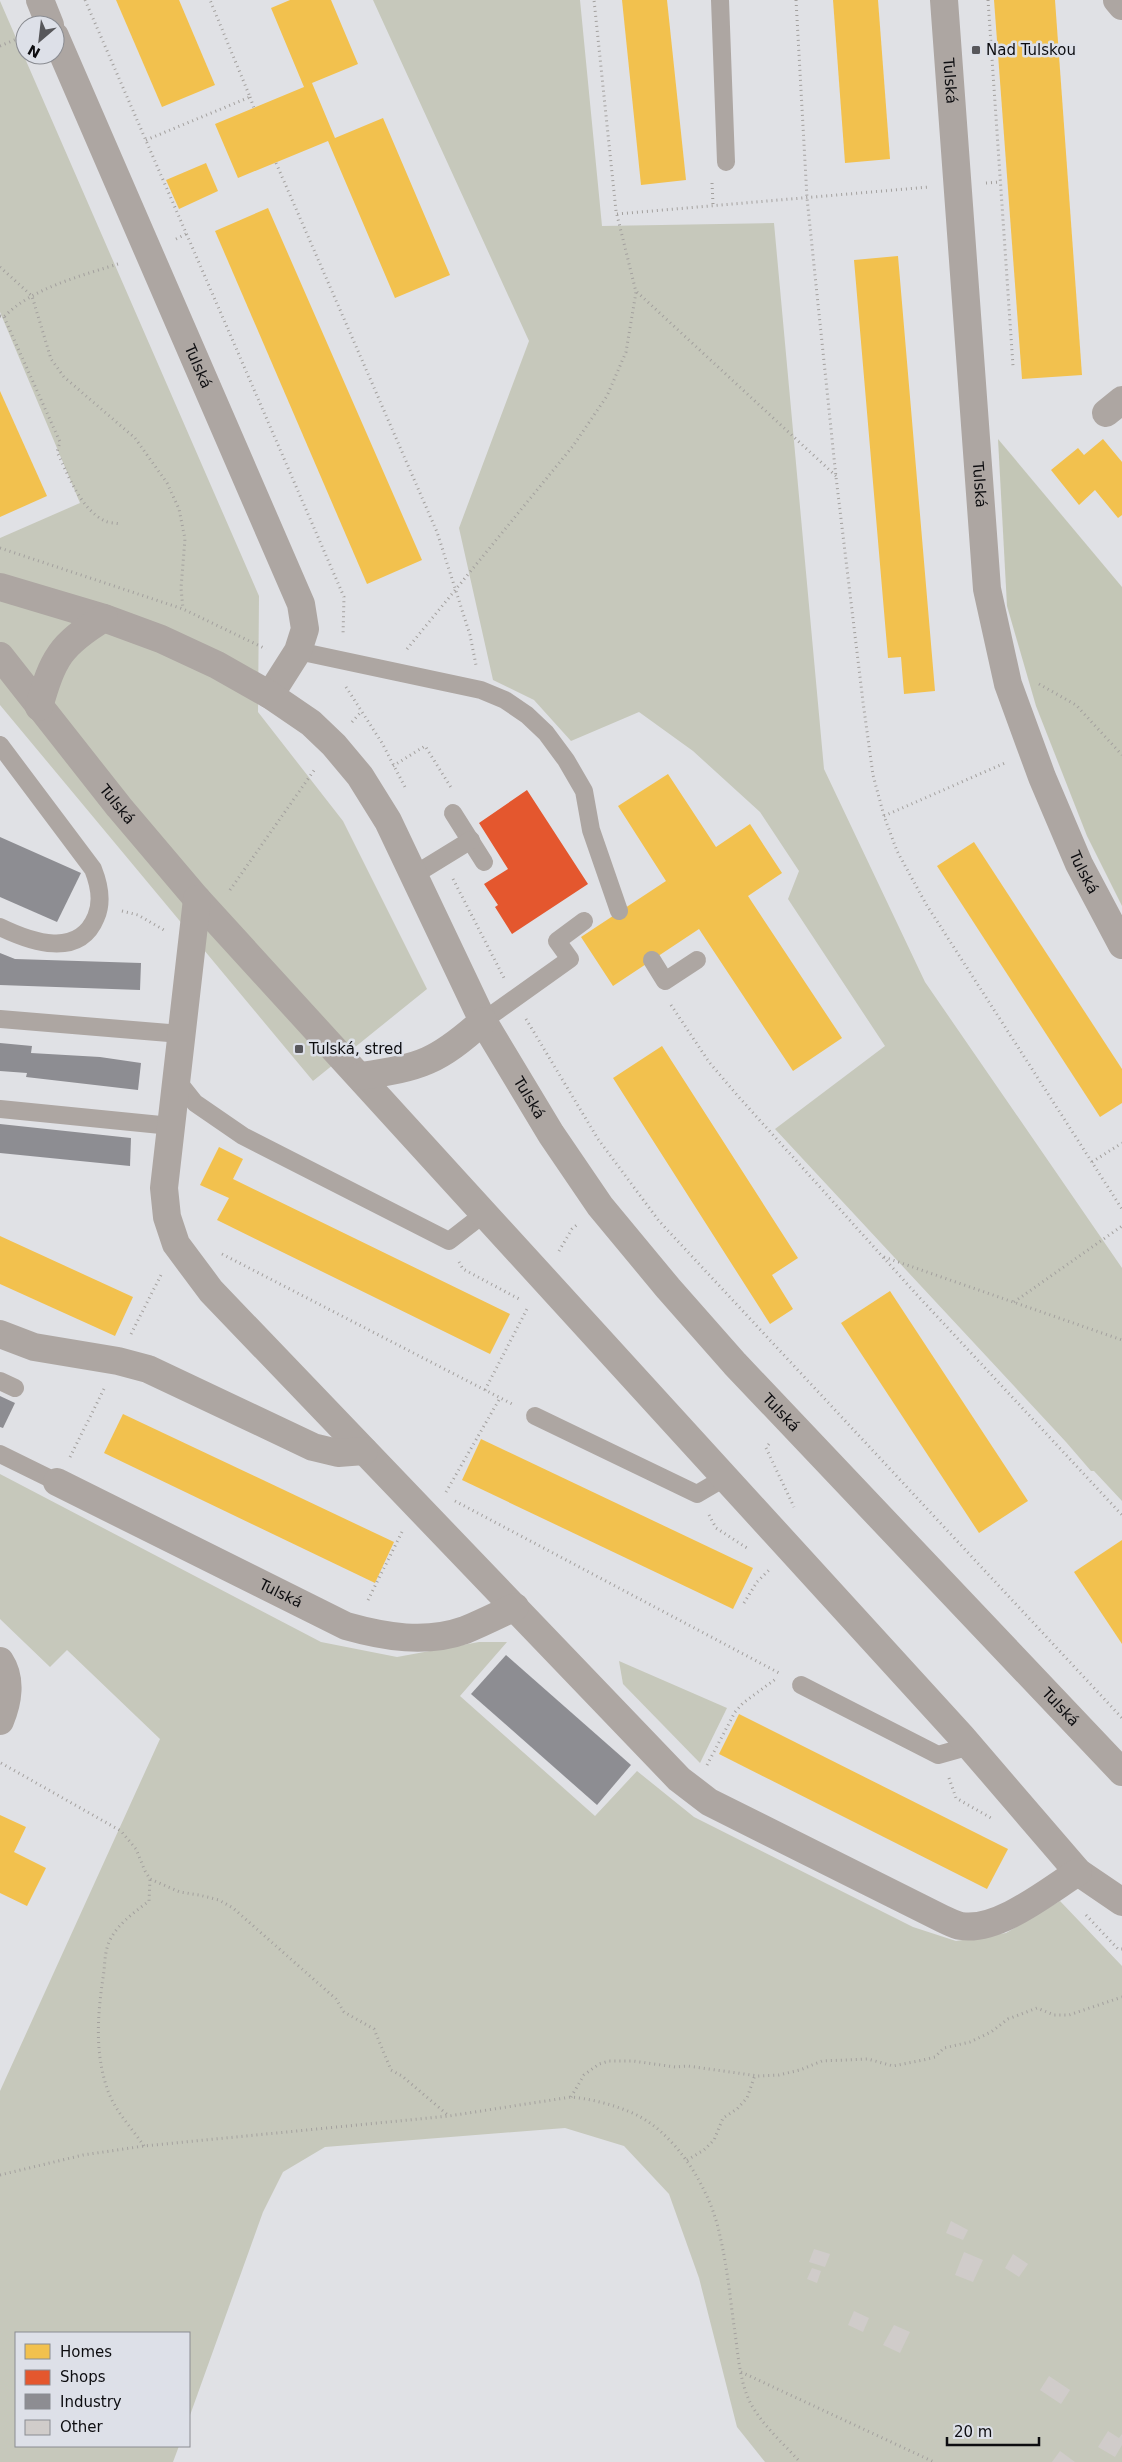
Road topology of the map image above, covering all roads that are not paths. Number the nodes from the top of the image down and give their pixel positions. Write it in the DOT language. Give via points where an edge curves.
graph roads {
  1 [pos="40,0"];
  2 [pos="720,0"];
  3 [pos="944,0"];
  4 [pos="1117,0"];
  5 [pos="1122,6"];
  6 [pos="46,15"];
  7 [pos="65,59"];
  8 [pos="726,162"];
  9 [pos="0,587"];
  10 [pos="104,618"];
  11 [pos="298,651"];
  12 [pos="0,656"];
  13 [pos="270,695"];
  14 [pos="39,707"];
  15 [pos="0,744"];
  16 [pos="453,813"];
  17 [pos="471,840"];
  18 [pos="484,862"];
  19 [pos="414,875"];
  20 [pos="197,899"];
  21 [pos="619,911"];
  22 [pos="584,921"];
  23 [pos="0,927"];
  24 [pos="1122,945"];
  25 [pos="652,960"];
  26 [pos="697,960"];
  27 [pos="0,1019"];
  28 [pos="483,1021"];
  29 [pos="181,1034"];
  30 [pos="361,1076"];
  31 [pos="176,1079"];
  32 [pos="0,1109"];
  33 [pos="171,1126"];
  34 [pos="485,1212"];
  35 [pos="0,1334"];
  36 [pos="535,1416"];
  37 [pos="364,1451"];
  38 [pos="0,1454"];
  39 [pos="726,1477"];
  40 [pos="57,1482"];
  41 [pos="515,1608"];
  42 [pos="0,1661"];
  43 [pos="802,1685"];
  44 [pos="0,1722"];
  45 [pos="970,1746"];
  46 [pos="1122,1772"];
  47 [pos="1078,1872"];
  48 [pos="1122,1902"];
  1 -- 6 [label="street"];
  2 -- 8 [label="lane"];
  3 -- 24 [label="street, Tulská" via="988,589 1008,684 1045,785 1079,864"];
  4 -- 5 [label="street"];
  7 -- 11 [label="street, Tulská" via="301,604 305,629"];
  9 -- 10 [label="street, Tulská"];
  10 -- 13 [label="street, Tulská" via="161,639"];
  10 -- 14 [label="street" via="76,636 59,653 48,675"];
  11 -- 13 [label="street, Tulská"];
  11 -- 21 [label="lane" via="481,690 506,700 527,715 546,734 584,791 591,830"];
  12 -- 14 [label="street, Tulská"];
  13 -- 19 [label="street, Tulská" via="310,723 334,745 365,784 388,821"];
  14 -- 20 [label="street, Tulská"];
  15 -- 23 [label="lane" via="93,869 100,886 99,911 91,929 76,941 56,944 24,938"];
  16 -- 17 [label="lane"];
  17 -- 18 [label="lane"];
  17 -- 19 [label="lane"];
  19 -- 28 [label="street, Tulská"];
  20 -- 29 [label="street"];
  20 -- 30 [label="street, Tulská"];
  22 -- 28 [label="lane" via="557,941 570,960"];
  25 -- 26 [label="lane" via="666,981"];
  27 -- 29 [label="lane"];
  28 -- 30 [label="street" via="432,1060 406,1069"];
  28 -- 46 [label="street, Tulská" via="600,1206 680,1302"];
  29 -- 31 [label="street"];
  30 -- 34 [label="street, Tulská"];
  31 -- 33 [label="street"];
  31 -- 34 [label="lane" via="195,1103 243,1136 449,1241"];
  32 -- 33 [label="lane"];
  33 -- 37 [label="street" via="164,1188 167,1217 176,1244 210,1291"];
  34 -- 39 [label="street, Tulská"];
  35 -- 37 [label="street" via="34,1348 148,1369 313,1447 338,1453"];
  36 -- 39 [label="lane" via="697,1494"];
  37 -- 41 [label="street" via="427,1499"];
  38 -- 40 [label="lane"];
  39 -- 45 [label="street, Tulská"];
  40 -- 41 [label="street, Tulská" via="346,1626 373,1634 432,1637 464,1630"];
  41 -- 47 [label="street" via="693,1791 942,1920 961,1926 1001,1919"];
  42 -- 44 [label="street" via="8,1686"];
  43 -- 45 [label="lane" via="938,1755"];
  45 -- 47 [label="street, Tulská"];
  47 -- 48 [label="street, Tulská"];
}
